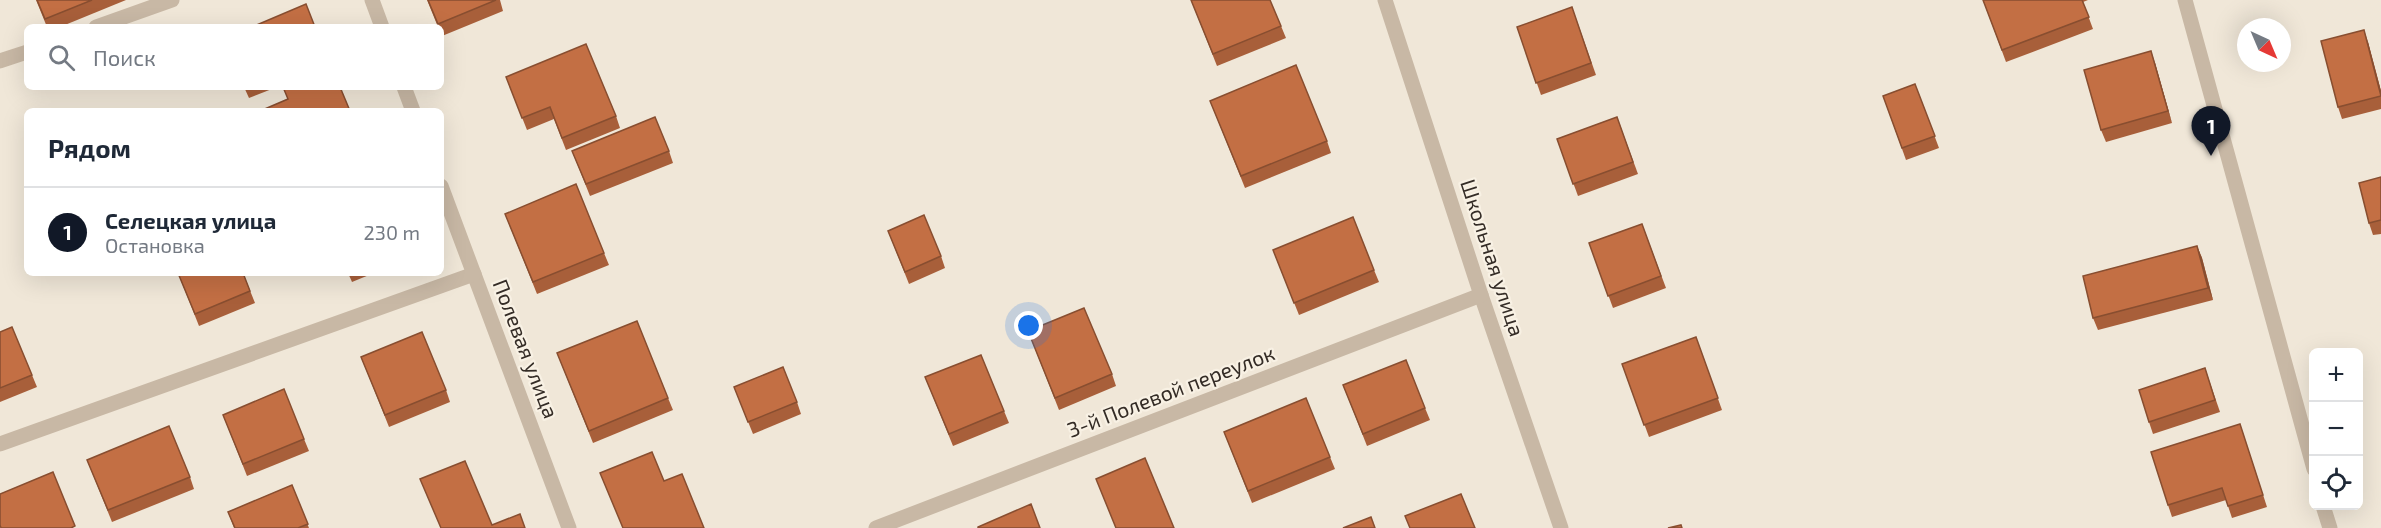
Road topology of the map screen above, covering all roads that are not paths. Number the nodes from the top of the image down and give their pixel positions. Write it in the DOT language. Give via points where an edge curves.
graph roads {
  1 [pos="172,0"];
  2 [pos="372,0"];
  3 [pos="1385,0"];
  4 [pos="2185,0"];
  5 [pos="104,24"];
  6 [pos="381,24"];
  7 [pos="24,53"];
  8 [pos="0,61"];
  9 [pos="405,90"];
  10 [pos="412,108"];
  11 [pos="444,194"];
  12 [pos="474,274"];
  13 [pos="1481,295"];
  14 [pos="0,444"];
  15 [pos="2309,456"];
  16 [pos="2324,510"];
  17 [pos="569,528"];
  18 [pos="876,528"];
  19 [pos="1561,528"];
  20 [pos="2330,528"];
  1 -- 5 [label="street"];
  2 -- 6 [label="street"];
  3 -- 13 [label="street, Школьная улица"];
  4 -- 15 [label="street"];
  7 -- 8 [label="street"];
  9 -- 10 [label="street"];
  11 -- 12 [label="street, Полевая улица"];
  12 -- 14 [label="street"];
  12 -- 17 [label="street, Полевая улица"];
  13 -- 18 [label="street, 3-й Полевой переулок"];
  13 -- 19 [label="street, Школьная улица"];
  16 -- 20 [label="street"];
}
